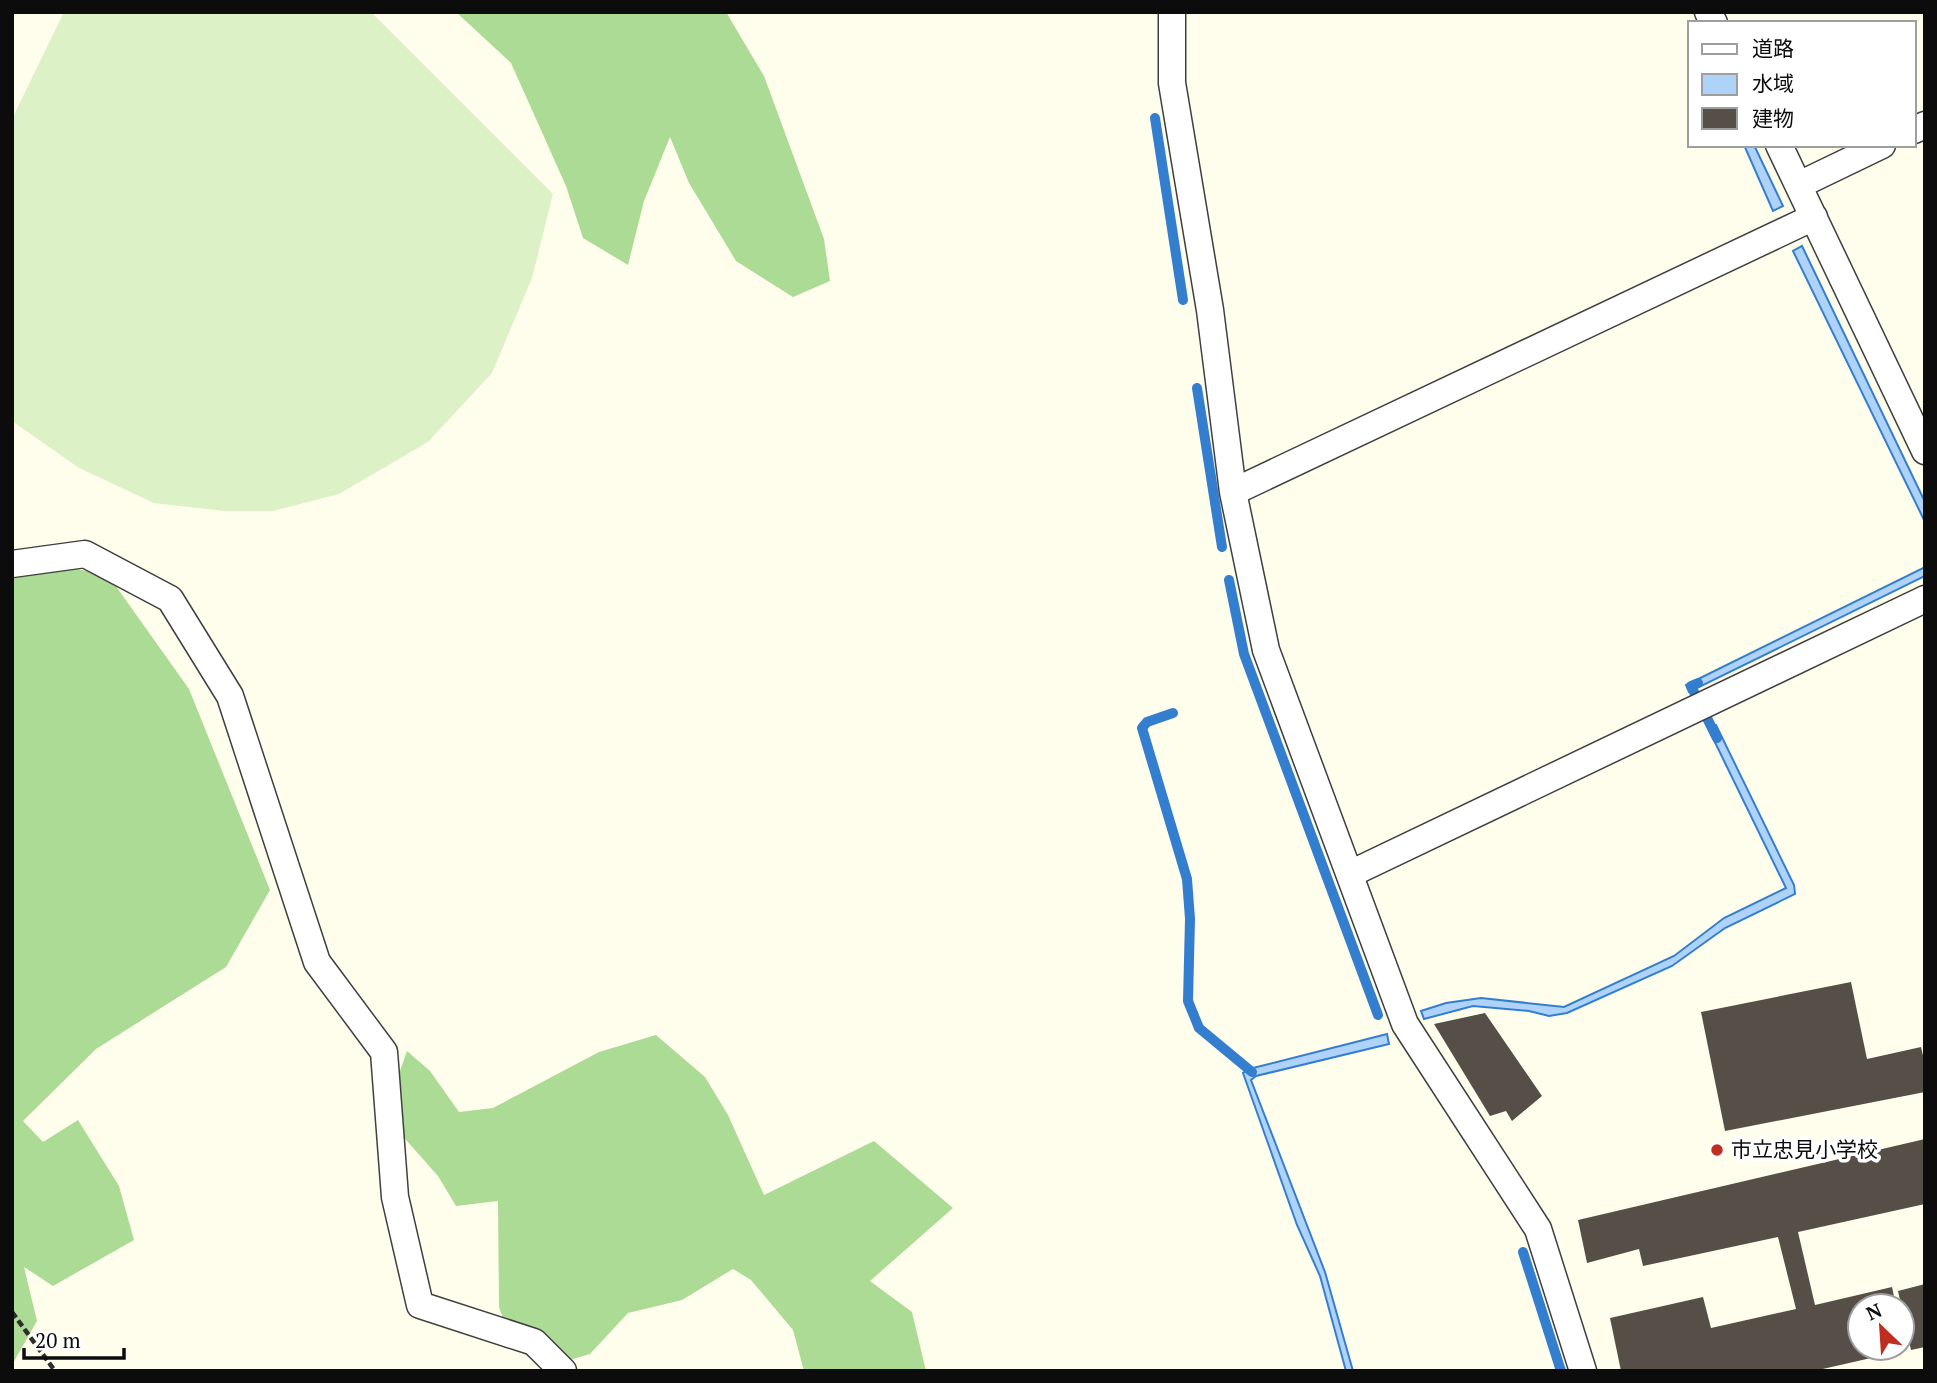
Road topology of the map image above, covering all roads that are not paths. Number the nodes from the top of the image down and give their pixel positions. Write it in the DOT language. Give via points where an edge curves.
graph roads {
  1 [pos="1172,12"];
  2 [pos="1780,147"];
  3 [pos="1878,147"];
  4 [pos="1799,185"];
  5 [pos="1814,216"];
  6 [pos="1925,451"];
  7 [pos="1233,492"];
  8 [pos="12,564"];
  9 [pos="1925,599"];
  10 [pos="1350,874"];
  11 [pos="563,1371"];
  12 [pos="1583,1371"];
  1 -- 7 [label="street" via="1171,83 1210,310"];
  2 -- 4 [label="street"];
  3 -- 4 [label="street"];
  4 -- 5 [label="street"];
  5 -- 6 [label="street"];
  5 -- 7 [label="street"];
  7 -- 10 [label="street" via="1266,650"];
  8 -- 11 [label="street" via="85,554 170,599 230,696 317,962 384,1052 395,1197 420,1305 534,1342"];
  9 -- 10 [label="street"];
  10 -- 12 [label="street" via="1405,1024 1538,1229"];
}
